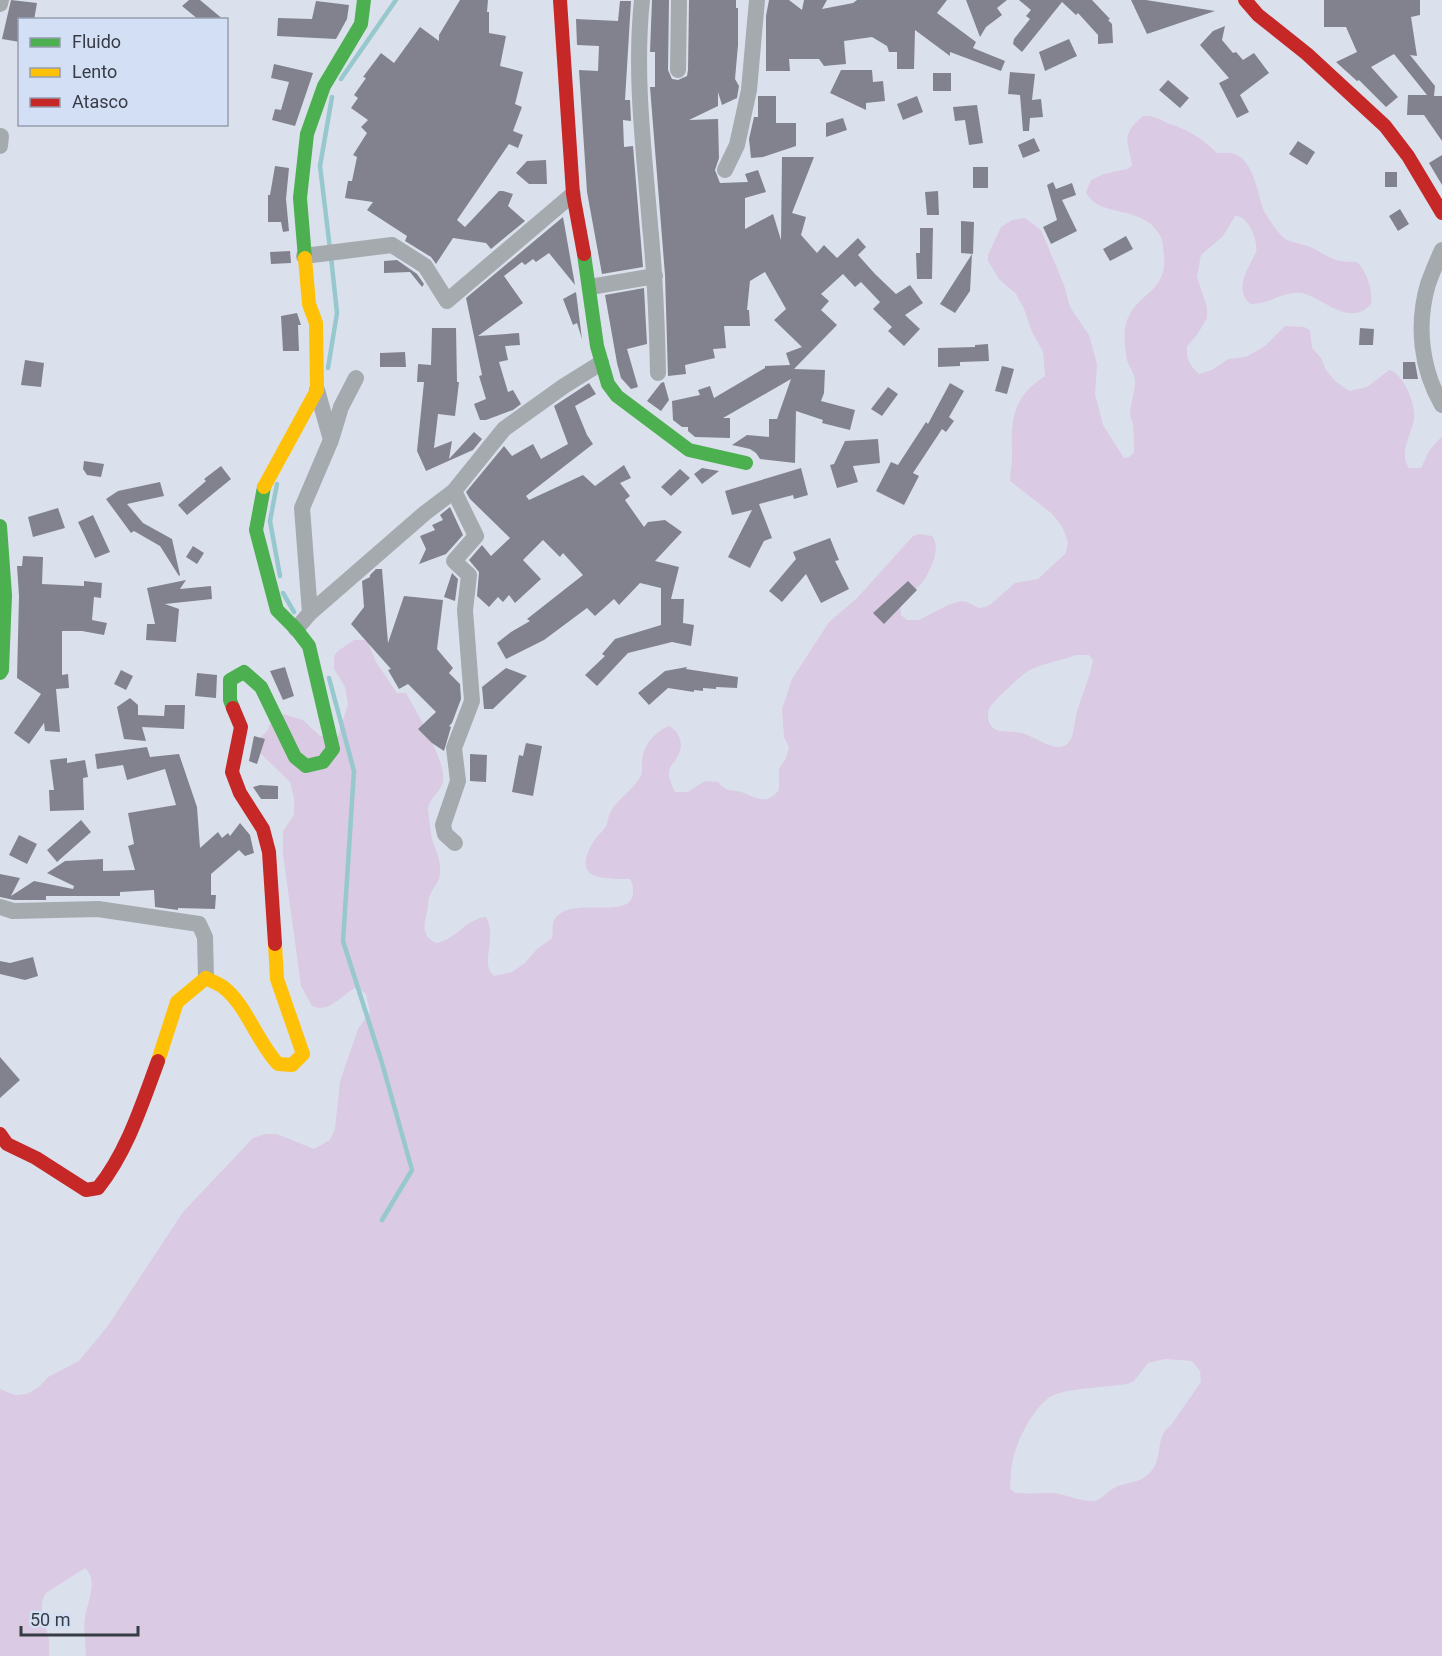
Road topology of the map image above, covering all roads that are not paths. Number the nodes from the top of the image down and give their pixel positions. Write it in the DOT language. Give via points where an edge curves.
graph roads {
  1 [pos="364,0"];
  2 [pos="560,0"];
  3 [pos="642,0"];
  4 [pos="679,0"];
  5 [pos="757,0"];
  6 [pos="1245,0"];
  7 [pos="678,69"];
  8 [pos="725,170"];
  9 [pos="573,194"];
  10 [pos="1442,213"];
  11 [pos="1442,250"];
  12 [pos="304,256"];
  13 [pos="655,276"];
  14 [pos="590,286"];
  15 [pos="601,363"];
  16 [pos="658,373"];
  17 [pos="356,378"];
  18 [pos="317,390"];
  19 [pos="1442,405"];
  20 [pos="331,440"];
  21 [pos="746,464"];
  22 [pos="454,491"];
  23 [pos="0,526"];
  24 [pos="310,613"];
  25 [pos="296,629"];
  26 [pos="0,673"];
  27 [pos="455,843"];
  28 [pos="0,907"];
  29 [pos="206,978"];
  30 [pos="0,1134"];
  1 -- 12 [label="street" via="362,24 324,86 307,134 300,198"];
  2 -- 9 [label="street"];
  3 -- 13 [label="street" via="638,36 640,109"];
  4 -- 7 [label="street"];
  5 -- 8 [label="street" via="749,90 737,145"];
  6 -- 10 [label="street" via="1385,126"];
  9 -- 12 [label="street" via="447,301 425,266 392,245"];
  9 -- 14 [label="street"];
  11 -- 19 [label="street" via="1428,285 1420,328 1426,368"];
  12 -- 18 [label="street" via="309,304 316,323"];
  13 -- 14 [label="street"];
  13 -- 16 [label="street"];
  14 -- 15 [label="street"];
  15 -- 21 [label="street" via="616,396 689,450"];
  15 -- 22 [label="street" via="504,429"];
  17 -- 20 [label="street" via="341,407"];
  18 -- 20 [label="street"];
  18 -- 25 [label="street" via="264,485 256,530 277,610"];
  20 -- 24 [label="street" via="302,508"];
  22 -- 24 [label="street"];
  22 -- 27 [label="street" via="476,536 454,561 469,575 465,610 472,701 454,748 458,781 443,825 445,834"];
  23 -- 26 [label="street" via="5,596"];
  24 -- 25 [label="street"];
  25 -- 29 [label="street" via="309,646 333,749 323,762 306,766 296,758 261,687 244,672 230,680 230,700 241,727 232,772 262,829 269,852 277,979 303,1054 292,1065 278,1064 237,1001"];
  28 -- 29 [label="street" via="13,911 98,909 199,924 205,937"];
  29 -- 30 [label="street" via="177,1002 137,1116 110,1173 98,1188 86,1190 8,1144"];
}
